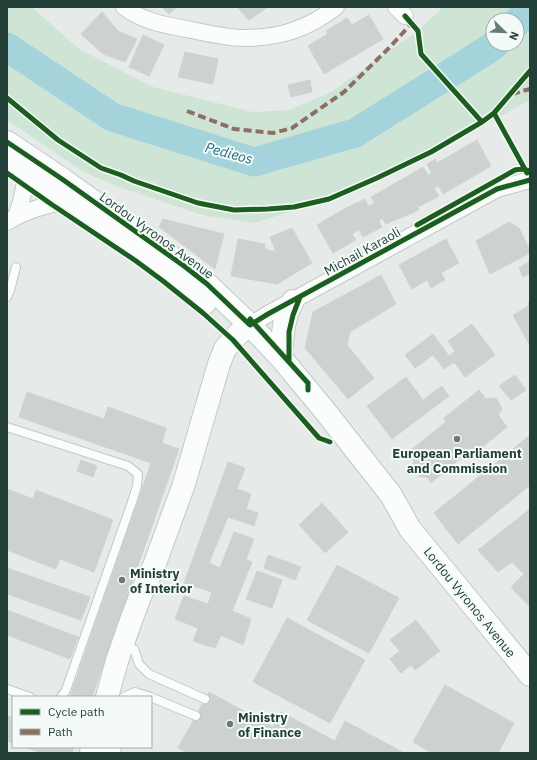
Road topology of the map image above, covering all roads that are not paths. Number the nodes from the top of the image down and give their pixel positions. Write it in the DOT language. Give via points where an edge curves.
graph roads {
  1 [pos="124,7"];
  2 [pos="336,7"];
  3 [pos="7,142"];
  4 [pos="7,163"];
  5 [pos="26,176"];
  6 [pos="530,180"];
  7 [pos="66,202"];
  8 [pos="12,219"];
  9 [pos="16,267"];
  10 [pos="7,297"];
  11 [pos="293,301"];
  12 [pos="244,330"];
  13 [pos="282,360"];
  14 [pos="7,427"];
  15 [pos="410,529"];
  16 [pos="154,566"];
  17 [pos="134,649"];
  18 [pos="530,675"];
  19 [pos="7,689"];
  20 [pos="27,696"];
  21 [pos="62,696"];
  22 [pos="107,696"];
  23 [pos="123,696"];
  24 [pos="125,696"];
  25 [pos="148,696"];
  26 [pos="152,698"];
  27 [pos="205,699"];
  28 [pos="196,716"];
  1 -- 2 [label="street" via="142,18 157,23 243,38 285,34"];
  3 -- 12 [label="main road, Lordou Vyronos Avenue" via="207,284"];
  4 -- 5 [label="main road, Lordou Vyronos Avenue"];
  5 -- 7 [label="main road, Lordou Vyronos Avenue"];
  5 -- 8 [label="street" via="20,207"];
  6 -- 11 [label="street, Michail Karaoli" via="497,189"];
  7 -- 8 [label="street" via="51,204"];
  7 -- 12 [label="main road, Lordou Vyronos Avenue"];
  9 -- 10 [label="lane"];
  11 -- 12 [label="street, Michail Karaoli"];
  11 -- 13 [label="main road" via="286,314"];
  12 -- 13 [label="main road, Lordou Vyronos Avenue"];
  12 -- 15 [label="main road, Lordou Vyronos Avenue" via="271,370 380,504"];
  12 -- 16 [label="main road, Michail Karaoli" via="225,349 219,364 184,484"];
  13 -- 15 [label="main road, Lordou Vyronos Avenue" via="391,495"];
  14 -- 21 [label="lane" via="128,466 138,474 137,486 66,690"];
  15 -- 18 [label="main road, Lordou Vyronos Avenue"];
  16 -- 17 [label="main road, Michail Karaoli"];
  16 -- 22 [label="main road, Michail Karaoli" via="129,626"];
  17 -- 23 [label="main road, Michail Karaoli"];
  17 -- 27 [label="lane" via="139,664 149,674"];
  19 -- 20 [label="lane"];
  24 -- 25 [label="lane" via="135,692"];
  26 -- 28 [label="lane"];
}
